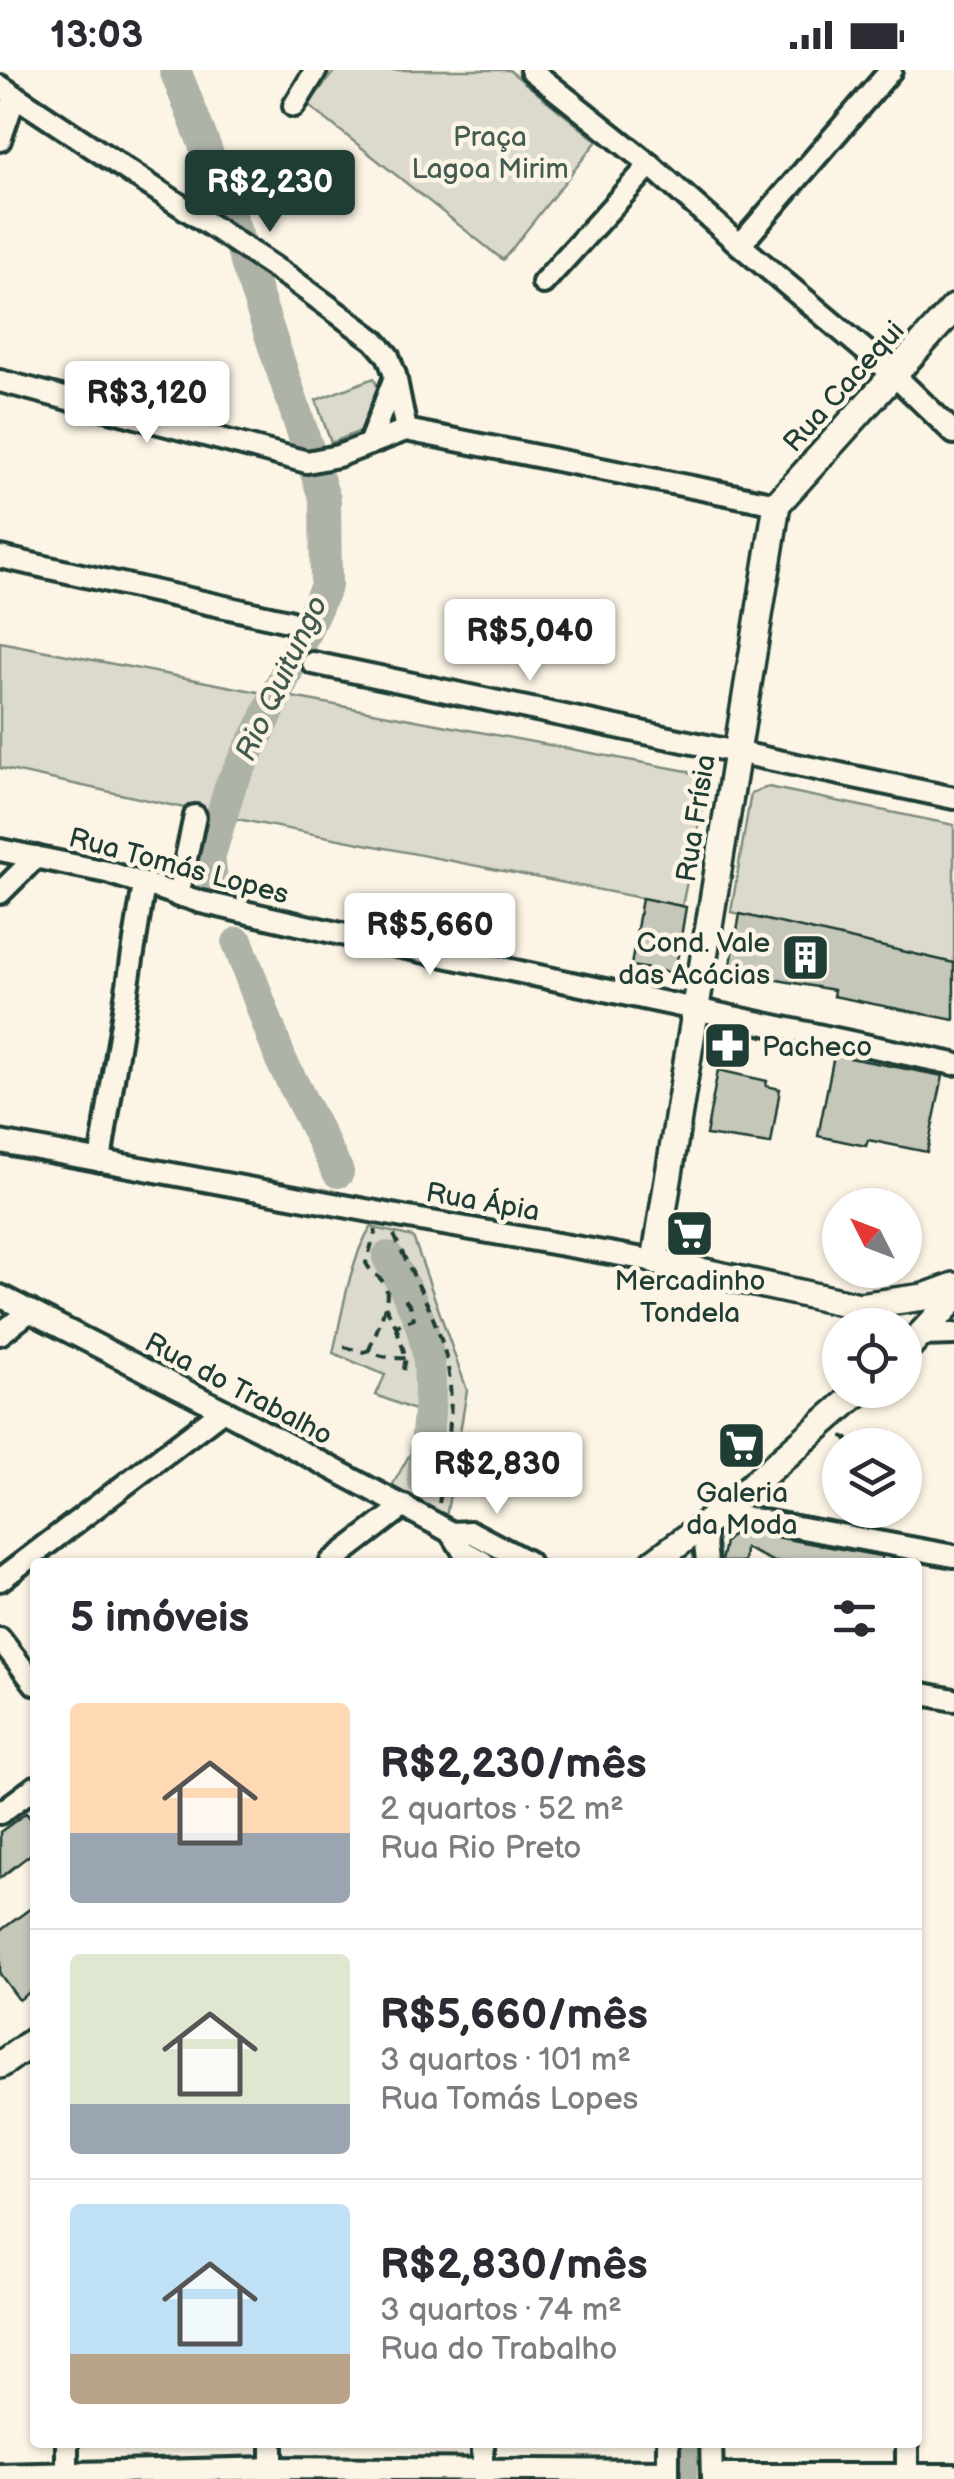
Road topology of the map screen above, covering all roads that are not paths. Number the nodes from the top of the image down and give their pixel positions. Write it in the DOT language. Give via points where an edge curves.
graph roads {
  1 [pos="316,70"];
  2 [pos="530,70"];
  3 [pos="891,70"];
  4 [pos="8,91"];
  5 [pos="294,106"];
  6 [pos="0,140"];
  7 [pos="650,165"];
  8 [pos="740,244"];
  9 [pos="543,284"];
  10 [pos="954,308"];
  11 [pos="893,374"];
  12 [pos="395,375"];
  13 [pos="0,381"];
  14 [pos="406,430"];
  15 [pos="954,434"];
  16 [pos="370,444"];
  17 [pos="777,504"];
  18 [pos="0,557"];
  19 [pos="288,621"];
  20 [pos="314,663"];
  21 [pos="736,754"];
  22 [pos="954,798"];
  23 [pos="195,816"];
  24 [pos="0,850"];
  25 [pos="36,857"];
  26 [pos="144,884"];
  27 [pos="0,893"];
  28 [pos="178,896"];
  29 [pos="695,1010"];
  30 [pos="954,1064"];
  31 [pos="0,1142"];
  32 [pos="100,1160"];
  33 [pos="655,1261"];
  34 [pos="954,1286"];
  35 [pos="0,1296"];
  36 [pos="954,1300"];
  37 [pos="834,1308"];
  38 [pos="889,1308"];
  39 [pos="30,1311"];
  40 [pos="0,1334"];
  41 [pos="922,1334"];
  42 [pos="954,1334"];
  43 [pos="922,1341"];
  44 [pos="841,1408"];
  45 [pos="223,1410"];
  46 [pos="404,1506"];
  47 [pos="712,1519"];
  48 [pos="444,1528"];
  49 [pos="954,1556"];
  50 [pos="335,1558"];
  51 [pos="477,1558"];
  52 [pos="521,1558"];
  53 [pos="659,1558"];
  54 [pos="707,1558"];
  55 [pos="0,1580"];
  56 [pos="0,1638"];
  57 [pos="30,1677"];
  58 [pos="922,1694"];
  59 [pos="954,1700"];
  60 [pos="30,1791"];
  61 [pos="0,1813"];
  62 [pos="30,2044"];
  63 [pos="0,2066"];
  64 [pos="68,2448"];
  65 [pos="482,2448"];
  66 [pos="668,2448"];
  67 [pos="712,2448"];
  68 [pos="907,2448"];
  69 [pos="272,2473"];
  70 [pos="0,2474"];
  71 [pos="483,2475"];
  72 [pos="668,2475"];
  73 [pos="954,2475"];
  74 [pos="67,2477"];
  75 [pos="712,2477"];
  76 [pos="907,2477"];
  1 -- 5 [label="street"];
  2 -- 7 [label="street"];
  3 -- 8 [label="street"];
  4 -- 6 [label="street"];
  4 -- 12 [label="street" via="290,278 374,340"];
  7 -- 8 [label="street"];
  7 -- 9 [label="street"];
  8 -- 11 [label="street"];
  10 -- 11 [label="main road, Rua Cacequi"];
  11 -- 15 [label="street"];
  11 -- 17 [label="main road, Rua Cacequi"];
  12 -- 14 [label="street"];
  12 -- 16 [label="street"];
  13 -- 16 [label="street" via="307,462"];
  14 -- 16 [label="street"];
  14 -- 17 [label="street"];
  17 -- 21 [label="main road, Rua Frísia"];
  18 -- 19 [label="street"];
  20 -- 21 [label="street"];
  21 -- 22 [label="street"];
  21 -- 29 [label="main road, Rua Frísia"];
  23 -- 28 [label="street"];
  24 -- 25 [label="street, Rua Tomás Lopes"];
  25 -- 26 [label="street, Rua Tomás Lopes"];
  25 -- 27 [label="street"];
  26 -- 28 [label="street, Rua Tomás Lopes"];
  26 -- 32 [label="street"];
  28 -- 29 [label="street, Rua Tomás Lopes"];
  29 -- 30 [label="street, Rua Tomás Lopes"];
  29 -- 33 [label="main road, Rua Frísia"];
  31 -- 32 [label="street, Rua Ápia"];
  32 -- 33 [label="street, Rua Ápia"];
  33 -- 37 [label="main road, Rua Ápia"];
  34 -- 38 [label="main road, Rua Ápia"];
  35 -- 39 [label="street, Rua do Trabalho"];
  36 -- 41 [label="main road"];
  39 -- 40 [label="street"];
  39 -- 45 [label="street, Rua do Trabalho"];
  42 -- 43 [label="street"];
  44 -- 47 [label="main road"];
  45 -- 46 [label="street, Rua do Trabalho"];
  45 -- 55 [label="street"];
  46 -- 48 [label="street, Rua do Trabalho"];
  46 -- 50 [label="street"];
  47 -- 49 [label="street"];
  47 -- 53 [label="main road"];
  47 -- 54 [label="street"];
  48 -- 51 [label="street, Rua do Trabalho"];
  48 -- 52 [label="street, Rua do Trabalho" via="472,1532"];
  56 -- 57 [label="street"];
  58 -- 59 [label="street"];
  60 -- 61 [label="street"];
  62 -- 63 [label="main road"];
  64 -- 74 [label="street"];
  65 -- 71 [label="street"];
  66 -- 72 [label="street"];
  67 -- 75 [label="street"];
  68 -- 76 [label="street"];
  69 -- 71 [label="street"];
  69 -- 74 [label="street"];
  70 -- 74 [label="street"];
  71 -- 72 [label="street"];
  73 -- 76 [label="street"];
  75 -- 76 [label="street"];
}
